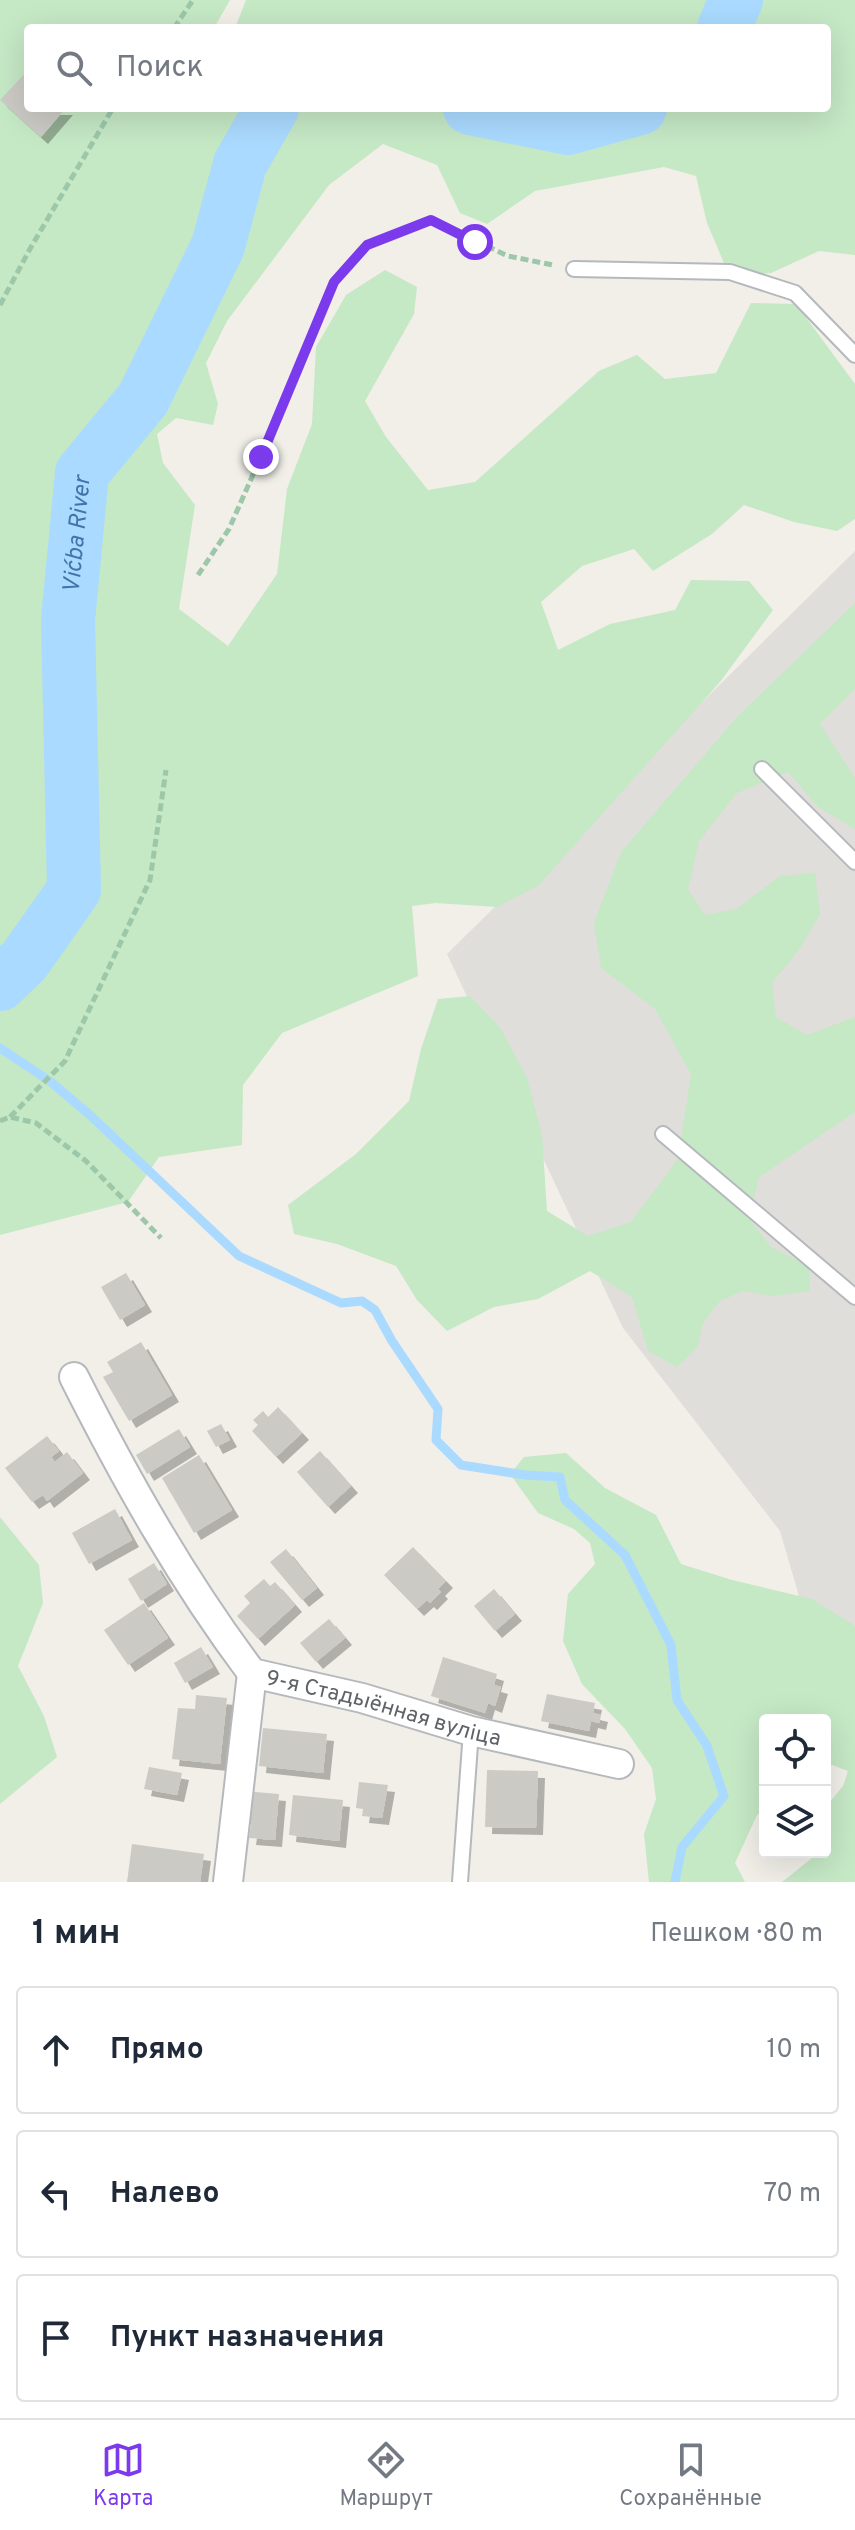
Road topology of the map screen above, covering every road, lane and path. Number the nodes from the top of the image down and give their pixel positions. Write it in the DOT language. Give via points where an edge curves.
graph roads {
  1 [pos="193,0"];
  2 [pos="177,24"];
  3 [pos="111,112"];
  4 [pos="574,269"];
  5 [pos="0,305"];
  6 [pos="855,355"];
  7 [pos="198,575"];
  8 [pos="762,769"];
  9 [pos="166,770"];
  10 [pos="855,862"];
  11 [pos="10,1117"];
  12 [pos="0,1121"];
  13 [pos="663,1134"];
  14 [pos="161,1238"];
  15 [pos="855,1297"];
  16 [pos="74,1377"];
  17 [pos="252,1673"];
  18 [pos="471,1731"];
  19 [pos="619,1764"];
  20 [pos="228,1882"];
  21 [pos="460,1882"];
  1 -- 2 [label="path"];
  3 -- 5 [label="path"];
  4 -- 6 [label="lane" via="730,272 795,293"];
  4 -- 7 [label="path" via="508,256 431,220 367,245 334,282 229,529"];
  8 -- 10 [label="lane"];
  9 -- 11 [label="path" via="150,880 65,1061"];
  11 -- 12 [label="path"];
  11 -- 14 [label="path" via="36,1123 86,1161"];
  13 -- 15 [label="lane"];
  16 -- 17 [label="street, 9-я Стадыённая вуліца" via="178,1567"];
  17 -- 18 [label="street, 9-я Стадыённая вуліца"];
  17 -- 20 [label="street"];
  18 -- 19 [label="street, 9-я Стадыённая вуліца"];
  18 -- 21 [label="lane"];
}
